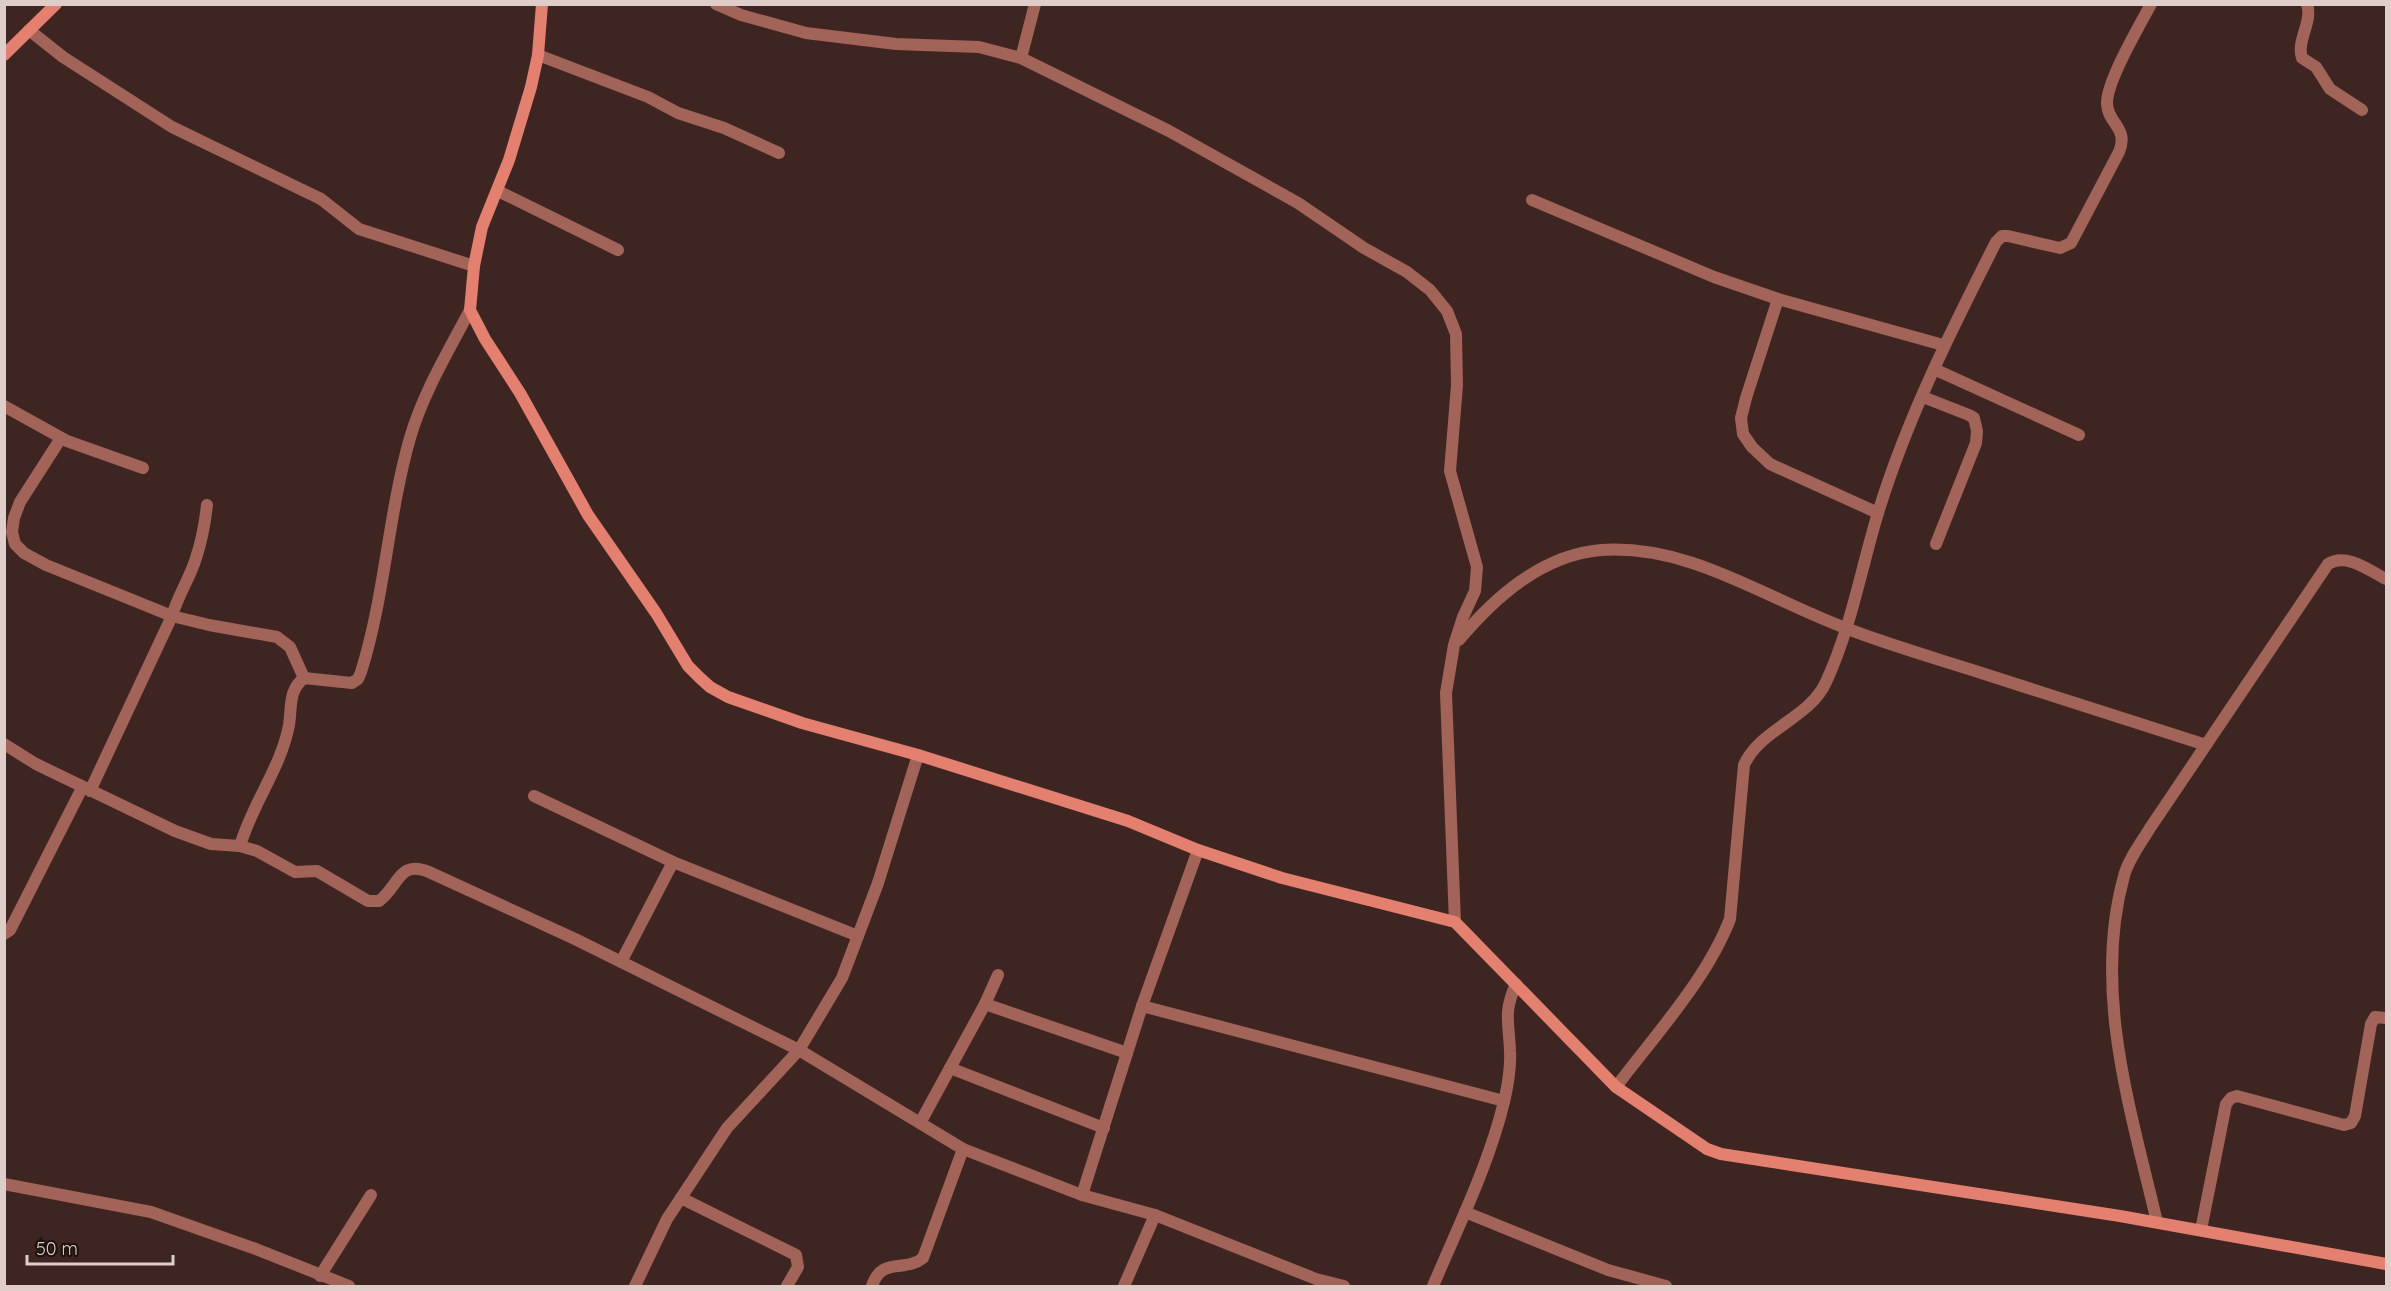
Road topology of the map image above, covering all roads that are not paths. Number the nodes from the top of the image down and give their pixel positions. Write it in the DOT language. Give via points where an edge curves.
graph roads {
  1 [pos="56,4"];
  2 [pos="542,4"];
  3 [pos="716,4"];
  4 [pos="1035,4"];
  5 [pos="2151,4"];
  6 [pos="2307,4"];
  7 [pos="29,30"];
  8 [pos="4,55"];
  9 [pos="538,55"];
  10 [pos="1021,58"];
  11 [pos="2362,110"];
  12 [pos="779,153"];
  13 [pos="498,190"];
  14 [pos="1532,200"];
  15 [pos="618,250"];
  16 [pos="474,266"];
  17 [pos="1778,299"];
  18 [pos="470,310"];
  19 [pos="1944,345"];
  20 [pos="1934,369"];
  21 [pos="1923,397"];
  22 [pos="4,406"];
  23 [pos="2079,435"];
  24 [pos="61,438"];
  25 [pos="142,468"];
  26 [pos="207,505"];
  27 [pos="1878,513"];
  28 [pos="1936,544"];
  29 [pos="2386,579"];
  30 [pos="172,616"];
  31 [pos="1847,629"];
  32 [pos="1454,645"];
  33 [pos="303,678"];
  34 [pos="4,744"];
  35 [pos="2206,745"];
  36 [pos="918,755"];
  37 [pos="86,789"];
  38 [pos="534,796"];
  39 [pos="240,846"];
  40 [pos="1198,850"];
  41 [pos="673,862"];
  42 [pos="1455,922"];
  43 [pos="4,934"];
  44 [pos="858,936"];
  45 [pos="621,962"];
  46 [pos="998,975"];
  47 [pos="1516,984"];
  48 [pos="985,1004"];
  49 [pos="1142,1006"];
  50 [pos="2386,1018"];
  51 [pos="799,1050"];
  52 [pos="1127,1053"];
  53 [pos="950,1068"];
  54 [pos="1616,1087"];
  55 [pos="1504,1101"];
  56 [pos="920,1123"];
  57 [pos="1104,1128"];
  58 [pos="963,1149"];
  59 [pos="4,1184"];
  60 [pos="371,1195"];
  61 [pos="1083,1195"];
  62 [pos="681,1198"];
  63 [pos="1464,1212"];
  64 [pos="1155,1215"];
  65 [pos="2157,1222"];
  66 [pos="2201,1230"];
  67 [pos="2386,1264"];
  68 [pos="320,1276"];
  69 [pos="349,1287"];
  70 [pos="635,1287"];
  71 [pos="788,1287"];
  72 [pos="872,1287"];
  73 [pos="1124,1287"];
  74 [pos="1344,1287"];
  75 [pos="1433,1287"];
  76 [pos="1666,1287"];
  1 -- 7 [label="street"];
  2 -- 9 [label="street"];
  3 -- 10 [label="street" via="806,33 896,44 979,47"];
  4 -- 10 [label="street"];
  5 -- 19 [label="street" via="2128,46 2108,96 2108,109 2122,143 2071,243 2060,248 2002,236"];
  6 -- 11 [label="street" via="2302,58 2316,67 2330,89"];
  7 -- 8 [label="street"];
  7 -- 16 [label="street" via="172,127 321,199 359,229"];
  9 -- 12 [label="street"];
  9 -- 13 [label="street" via="528,103"];
  10 -- 32 [label="street" via="1168,131 1298,203 1407,272 1430,290 1447,311 1456,334 1458,363 1450,471 1477,567 1475,591"];
  13 -- 15 [label="street"];
  13 -- 16 [label="street" via="482,227"];
  14 -- 17 [label="street" via="1714,277"];
  16 -- 18 [label="street"];
  17 -- 19 [label="street"];
  17 -- 27 [label="street" via="1746,398 1741,418 1743,434 1770,464"];
  18 -- 33 [label="street" via="415,422 358,679 345,683"];
  18 -- 36 [label="street" via="588,515 699,677 710,687 745,704"];
  19 -- 20 [label="street"];
  20 -- 21 [label="street"];
  20 -- 23 [label="street"];
  21 -- 27 [label="street"];
  21 -- 28 [label="street" via="1974,418 1977,431 1970,461"];
  22 -- 24 [label="street"];
  24 -- 25 [label="street"];
  24 -- 30 [label="street" via="20,502 12,532 15,544 46,565"];
  26 -- 30 [label="street" via="196,559"];
  27 -- 31 [label="street"];
  29 -- 35 [label="street" via="2345,560 2328,564"];
  30 -- 33 [label="street" via="277,637 290,647"];
  30 -- 37 [label="street"];
  31 -- 32 [label="street" via="1714,570 1658,553 1598,550 1556,561 1518,581 1483,611"];
  31 -- 35 [label="street"];
  31 -- 54 [label="street" via="1825,685 1748,756 1742,774 1730,919 1687,993"];
  32 -- 42 [label="street" via="1446,693"];
  33 -- 39 [label="street" via="292,690 283,746"];
  34 -- 37 [label="street"];
  35 -- 65 [label="street" via="2124,874 2114,926 2116,1035"];
  36 -- 40 [label="street" via="1128,821"];
  36 -- 44 [label="street"];
  37 -- 39 [label="street" via="211,844"];
  37 -- 43 [label="street" via="10,930"];
  38 -- 41 [label="street"];
  39 -- 45 [label="street" via="295,872 317,872 375,902 386,896 403,872 419,868"];
  40 -- 42 [label="street" via="1282,878"];
  40 -- 49 [label="street"];
  41 -- 44 [label="street"];
  41 -- 45 [label="street"];
  42 -- 47 [label="street"];
  44 -- 51 [label="street" via="842,978"];
  45 -- 51 [label="street"];
  46 -- 48 [label="street"];
  47 -- 54 [label="street"];
  47 -- 55 [label="street" via="1506,1014 1510,1052"];
  48 -- 52 [label="street"];
  48 -- 53 [label="street"];
  49 -- 52 [label="street"];
  49 -- 55 [label="street"];
  50 -- 66 [label="street" via="2376,1017 2371,1024 2351,1123 2344,1125 2237,1096 2231,1098 2226,1104"];
  51 -- 56 [label="street"];
  51 -- 62 [label="street" via="727,1128"];
  52 -- 57 [label="street"];
  53 -- 56 [label="street"];
  53 -- 57 [label="street"];
  54 -- 65 [label="street" via="1707,1149 1721,1154"];
  55 -- 63 [label="street"];
  56 -- 58 [label="street"];
  57 -- 61 [label="street"];
  58 -- 61 [label="street"];
  58 -- 72 [label="street" via="923,1258 879,1272"];
  59 -- 68 [label="street" via="151,1212"];
  60 -- 68 [label="street"];
  61 -- 64 [label="street"];
  62 -- 70 [label="street"];
  62 -- 71 [label="street" via="796,1255 798,1267"];
  63 -- 75 [label="street"];
  63 -- 76 [label="street" via="1608,1270"];
  64 -- 73 [label="street"];
  64 -- 74 [label="street"];
  65 -- 66 [label="street"];
  66 -- 67 [label="street"];
  68 -- 69 [label="street"];
}
